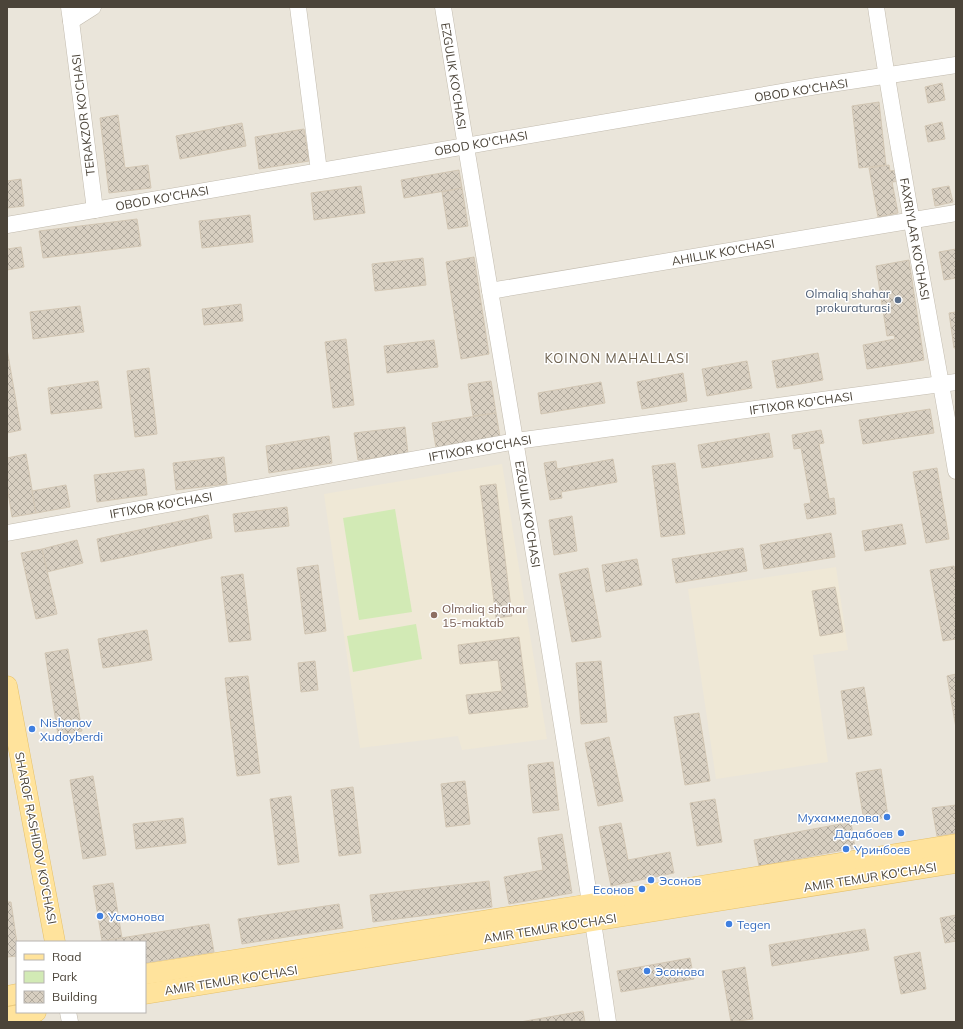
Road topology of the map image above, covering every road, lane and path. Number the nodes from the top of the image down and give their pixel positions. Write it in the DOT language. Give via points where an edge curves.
graph roads {
  1 [pos="93,7"];
  2 [pos="298,7"];
  3 [pos="443,7"];
  4 [pos="876,7"];
  5 [pos="70,14"];
  6 [pos="956,65"];
  7 [pos="886,76"];
  8 [pos="466,146"];
  9 [pos="320,171"];
  10 [pos="95,210"];
  11 [pos="956,213"];
  12 [pos="912,220"];
  13 [pos="7,224"];
  14 [pos="490,292"];
  15 [pos="949,384"];
  16 [pos="516,441"];
  17 [pos="956,471"];
  18 [pos="7,533"];
  19 [pos="7,686"];
  20 [pos="956,844"];
  21 [pos="956,863"];
  22 [pos="592,912"];
  23 [pos="55,941"];
  24 [pos="146,974"];
  25 [pos="146,994"];
  26 [pos="30,1013"];
  27 [pos="7,1017"];
  28 [pos="608,1022"];
  1 -- 5 [label="street, TERAKZOR KO'CHASI"];
  2 -- 9 [label="street"];
  3 -- 8 [label="street, EZGULIK KO'CHASI"];
  4 -- 7 [label="street, FAXRIYLAR KO'CHASI"];
  5 -- 10 [label="street, TERAKZOR KO'CHASI"];
  6 -- 7 [label="street, OBOD KO'CHASI"];
  7 -- 8 [label="street, OBOD KO'CHASI"];
  7 -- 12 [label="street, FAXRIYLAR KO'CHASI"];
  8 -- 9 [label="street, OBOD KO'CHASI"];
  8 -- 14 [label="street, EZGULIK KO'CHASI"];
  9 -- 10 [label="street, OBOD KO'CHASI"];
  10 -- 13 [label="street, OBOD KO'CHASI"];
  11 -- 12 [label="street, AHILLIK KO'CHASI"];
  12 -- 14 [label="street, AHILLIK KO'CHASI"];
  12 -- 15 [label="street, FAXRIYLAR KO'CHASI"];
  14 -- 16 [label="street, EZGULIK KO'CHASI"];
  15 -- 16 [label="street, IFTIXOR KO'CHASI"];
  15 -- 17 [label="street, FAXRIYLAR KO'CHASI"];
  16 -- 18 [label="street, IFTIXOR KO'CHASI"];
  16 -- 22 [label="street, EZGULIK KO'CHASI"];
  19 -- 23 [label="main road, SHAROF RASHIDOV KO'CHASI"];
  20 -- 22 [label="main road, AMIR TEMUR KO'CHASI"];
  21 -- 22 [label="main road, AMIR TEMUR KO'CHASI"];
  22 -- 24 [label="main road, AMIR TEMUR KO'CHASI"];
  22 -- 25 [label="main road, AMIR TEMUR KO'CHASI"];
  22 -- 28 [label="street, EZGULIK KO'CHASI"];
  26 -- 27 [label="main road"];
}
